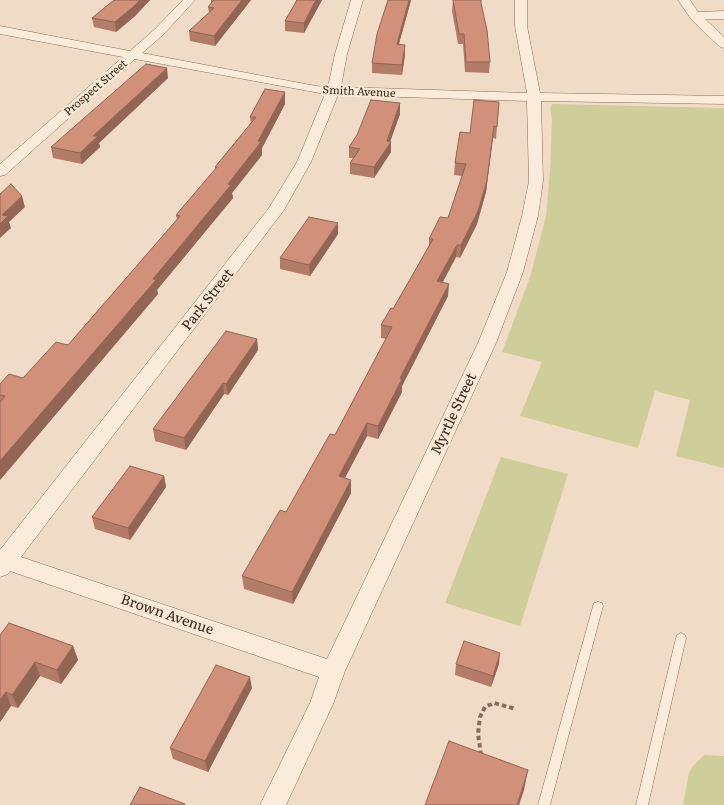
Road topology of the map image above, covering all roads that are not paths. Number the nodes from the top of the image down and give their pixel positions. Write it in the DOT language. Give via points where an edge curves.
graph roads {
  1 [pos="188,0"];
  2 [pos="357,0"];
  3 [pos="521,0"];
  4 [pos="684,0"];
  5 [pos="724,15"];
  6 [pos="695,16"];
  7 [pos="0,30"];
  8 [pos="724,44"];
  9 [pos="133,55"];
  10 [pos="333,92"];
  11 [pos="534,96"];
  12 [pos="724,100"];
  13 [pos="0,172"];
  14 [pos="2,562"];
  15 [pos="598,606"];
  16 [pos="681,638"];
  17 [pos="333,671"];
  18 [pos="274,805"];
  19 [pos="544,805"];
  20 [pos="642,805"];
  1 -- 9 [label="street, Prospect Street"];
  2 -- 10 [label="street, Park Street"];
  3 -- 11 [label="street, Myrtle Street" via="521,26"];
  4 -- 6 [label="street"];
  5 -- 6 [label="street"];
  6 -- 8 [label="street"];
  7 -- 9 [label="street, Smith Avenue"];
  9 -- 10 [label="street, Smith Avenue"];
  9 -- 13 [label="street, Prospect Street"];
  10 -- 11 [label="street, Smith Avenue"];
  10 -- 14 [label="street, Park Street" via="304,162 266,224"];
  11 -- 12 [label="street, Smith Avenue"];
  11 -- 17 [label="street, Myrtle Street" via="536,181 530,216 508,293"];
  14 -- 17 [label="street, Brown Avenue"];
  15 -- 19 [label="lane"];
  16 -- 20 [label="lane"];
  17 -- 18 [label="street, Myrtle Street"];
}
